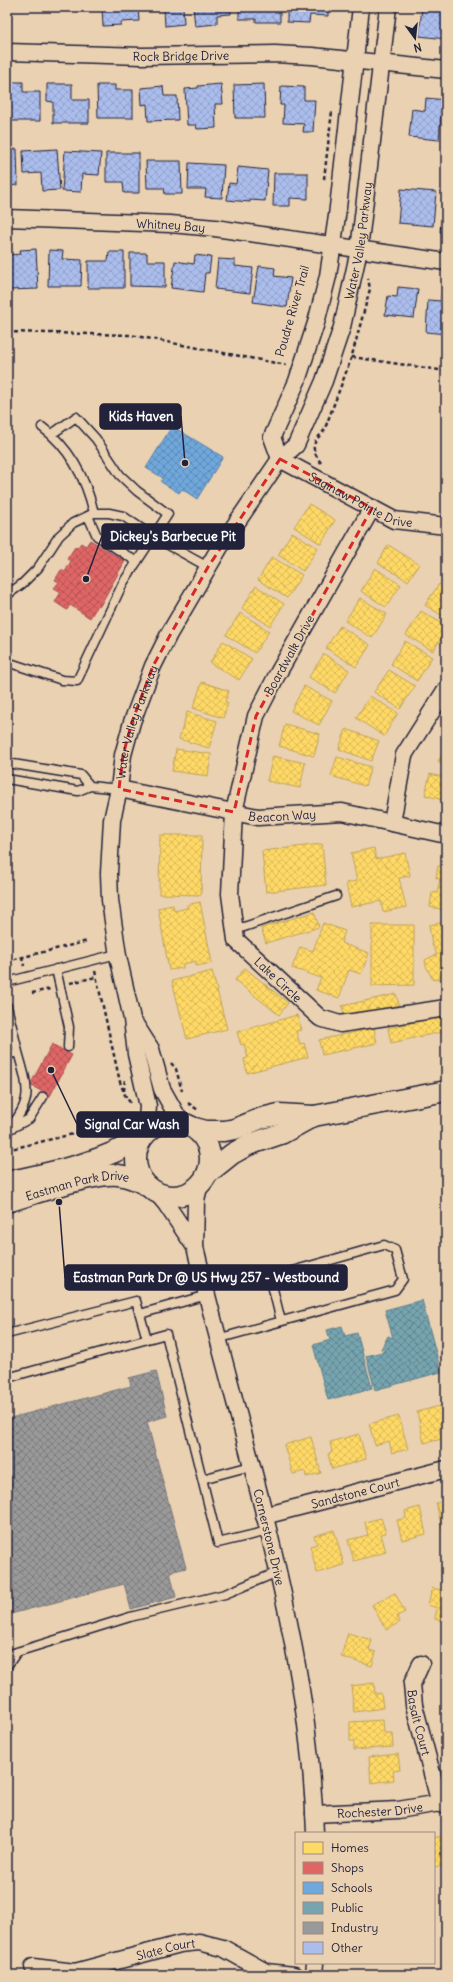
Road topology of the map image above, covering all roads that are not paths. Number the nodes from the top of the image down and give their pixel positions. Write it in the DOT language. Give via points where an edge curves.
graph roads {
  1 [pos="361,7"];
  2 [pos="388,7"];
  3 [pos="7,52"];
  4 [pos="354,60"];
  5 [pos="381,63"];
  6 [pos="446,70"];
  7 [pos="7,218"];
  8 [pos="333,247"];
  9 [pos="365,251"];
  10 [pos="446,262"];
  11 [pos="42,427"];
  12 [pos="52,434"];
  13 [pos="280,459"];
  14 [pos="372,508"];
  15 [pos="91,514"];
  16 [pos="446,526"];
  17 [pos="154,536"];
  18 [pos="137,562"];
  19 [pos="208,566"];
  20 [pos="7,595"];
  21 [pos="7,662"];
  22 [pos="446,689"];
  23 [pos="7,763"];
  24 [pos="7,779"];
  25 [pos="90,786"];
  26 [pos="119,789"];
  27 [pos="234,812"];
  28 [pos="392,823"];
  29 [pos="446,835"];
  30 [pos="336,896"];
  31 [pos="235,930"];
  32 [pos="117,954"];
  33 [pos="56,969"];
  34 [pos="7,982"];
  35 [pos="7,1008"];
  36 [pos="446,1008"];
  37 [pos="132,1019"];
  38 [pos="68,1047"];
  39 [pos="18,1052"];
  40 [pos="7,1055"];
  41 [pos="446,1091"];
  42 [pos="43,1098"];
  43 [pos="314,1116"];
  44 [pos="191,1121"];
  45 [pos="7,1130"];
  46 [pos="144,1136"];
  47 [pos="203,1178"];
  48 [pos="7,1182"];
  49 [pos="151,1189"];
  50 [pos="7,1202"];
  51 [pos="195,1247"];
  52 [pos="207,1295"];
  53 [pos="140,1314"];
  54 [pos="281,1321"];
  55 [pos="7,1334"];
  56 [pos="217,1338"];
  57 [pos="147,1339"];
  58 [pos="7,1378"];
  59 [pos="251,1466"];
  60 [pos="446,1469"];
  61 [pos="202,1479"];
  62 [pos="266,1524"];
  63 [pos="278,1572"];
  64 [pos="17,1652"];
  65 [pos="7,1655"];
  66 [pos="421,1664"];
  67 [pos="7,1666"];
  68 [pos="443,1803"];
  69 [pos="314,1814"];
  70 [pos="315,1832"];
  71 [pos="315,1964"];
  72 [pos="33,1967"];
  73 [pos="294,1975"];
  74 [pos="314,1975"];
  1 -- 4 [label="street, Water Valley Parkway"];
  2 -- 5 [label="street, Water Valley Parkway"];
  3 -- 4 [label="street, Rock Bridge Drive" via="156,56 275,54"];
  4 -- 5 [label="street, Rock Bridge Drive"];
  4 -- 8 [label="street, Water Valley Parkway"];
  5 -- 6 [label="street, Rock Bridge Drive"];
  5 -- 9 [label="street, Water Valley Parkway"];
  7 -- 8 [label="street, Whitney Bay" via="170,224 229,230"];
  8 -- 9 [label="street, Whitney Bay"];
  8 -- 13 [label="street, Water Valley Parkway" via="328,276 309,345 297,381 272,437"];
  9 -- 10 [label="street, Whitney Bay"];
  9 -- 13 [label="street, Water Valley Parkway" via="324,381 296,445"];
  11 -- 12 [label="lane"];
  12 -- 15 [label="lane" via="78,467 90,493"];
  12 -- 17 [label="lane" via="76,417 81,422 96,439 120,475 168,514"];
  13 -- 14 [label="street, Saginaw Pointe Drive"];
  13 -- 19 [label="street, Water Valley Parkway"];
  14 -- 16 [label="street, Saginaw Pointe Drive" via="394,520"];
  14 -- 27 [label="street, Boardwalk Drive" via="256,716"];
  15 -- 17 [label="lane" via="109,513 123,516"];
  15 -- 18 [label="lane" via="97,536"];
  15 -- 20 [label="lane" via="73,523 59,536 38,568"];
  17 -- 18 [label="lane"];
  17 -- 19 [label="lane"];
  18 -- 21 [label="lane" via="123,583 77,681 62,680"];
  19 -- 26 [label="street, Water Valley Parkway" via="153,666 132,722 123,755"];
  22 -- 28 [label="street" via="404,755"];
  23 -- 25 [label="lane" via="81,775"];
  24 -- 25 [label="lane" via="78,790"];
  25 -- 26 [label="lane"];
  26 -- 27 [label="street, Beacon Way"];
  26 -- 32 [label="street, Water Valley Parkway" via="112,820 109,873"];
  27 -- 28 [label="street, Beacon Way" via="258,817 342,812"];
  27 -- 31 [label="street, Lake Circle" via="230,894"];
  28 -- 29 [label="street, Beacon Way"];
  30 -- 31 [label="lane"];
  31 -- 36 [label="street, Lake Circle" via="236,940 320,1018 340,1024"];
  32 -- 33 [label="lane"];
  32 -- 37 [label="street, Water Valley Parkway"];
  33 -- 34 [label="lane"];
  33 -- 38 [label="lane" via="69,1028"];
  35 -- 39 [label="lane"];
  37 -- 44 [label="street, Water Valley Parkway" via="151,1049 162,1089"];
  37 -- 46 [label="street, Water Valley Parkway" via="136,1054 148,1106"];
  39 -- 40 [label="lane"];
  39 -- 45 [label="lane" via="26,1086 26,1100 20,1115"];
  41 -- 43 [label="street"];
  42 -- 45 [label="lane" via="29,1119"];
  43 -- 44 [label="street" via="279,1114 224,1131 206,1131"];
  43 -- 47 [label="street" via="284,1133 248,1145 232,1154"];
  44 -- 46 [label="street" via="156,1126"];
  44 -- 47 [label="street" via="206,1142 209,1153 209,1163"];
  46 -- 48 [label="street, Eastman Park Drive" via="97,1160"];
  46 -- 49 [label="street" via="138,1146 136,1167 140,1177"];
  47 -- 49 [label="street" via="191,1191 180,1195 168,1196"];
  47 -- 51 [label="street, Cornerstone Drive" via="196,1200"];
  49 -- 50 [label="street, Eastman Park Drive" via="134,1178 117,1175 98,1177"];
  49 -- 51 [label="street, Cornerstone Drive" via="166,1204"];
  51 -- 52 [label="street, Cornerstone Drive"];
  52 -- 53 [label="lane"];
  52 -- 56 [label="street, Cornerstone Drive"];
  53 -- 55 [label="lane" via="136,1301"];
  53 -- 57 [label="lane"];
  54 -- 54 [label="lane" via="395,1290 403,1279 395,1250 384,1245 278,1275 272,1286"];
  54 -- 56 [label="lane"];
  56 -- 59 [label="street, Cornerstone Drive"];
  57 -- 58 [label="lane"];
  57 -- 61 [label="lane" via="166,1334"];
  59 -- 61 [label="lane"];
  59 -- 62 [label="street, Cornerstone Drive"];
  60 -- 62 [label="street, Sandstone Court"];
  61 -- 62 [label="lane" via="218,1543"];
  62 -- 63 [label="street, Cornerstone Drive"];
  63 -- 64 [label="lane" via="225,1594 130,1617"];
  63 -- 69 [label="street, Cornerstone Drive" via="298,1675"];
  64 -- 65 [label="lane"];
  64 -- 67 [label="lane"];
  66 -- 68 [label="street, Basalt Court" via="412,1684 414,1704"];
  68 -- 69 [label="street, Rochester Drive" via="398,1810"];
  69 -- 70 [label="street, Cornerstone Drive"];
  71 -- 74 [label="street"];
  72 -- 73 [label="street, Slate Court" via="75,1972 180,1944 199,1942 223,1948 266,1972"];
}
